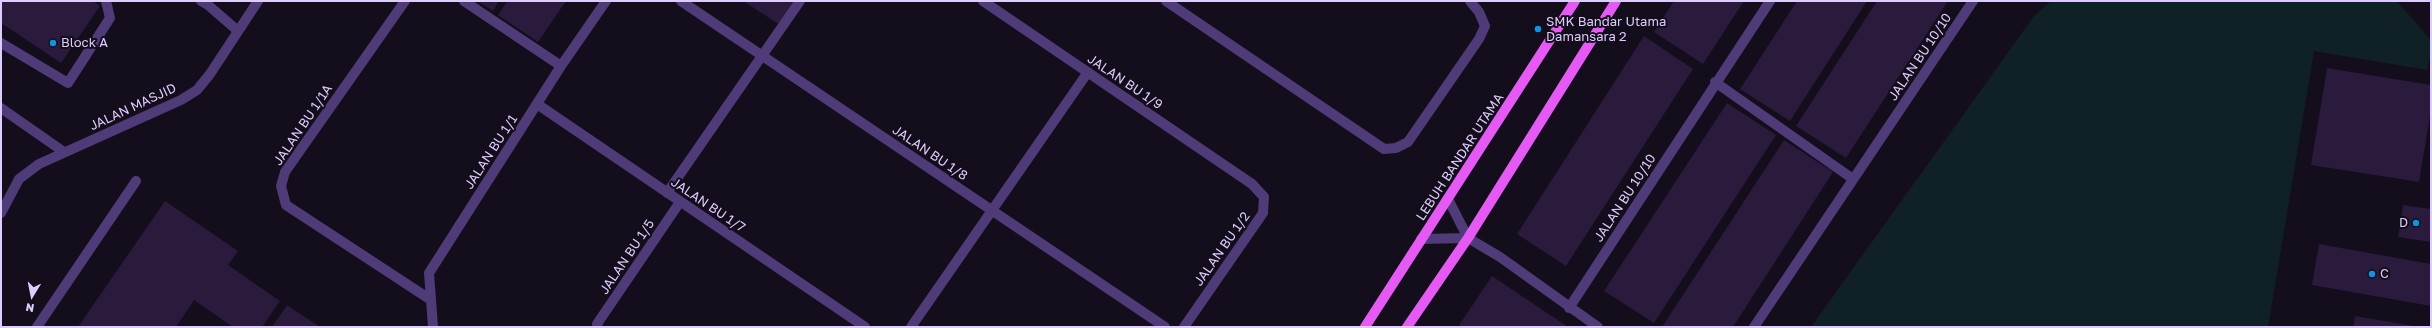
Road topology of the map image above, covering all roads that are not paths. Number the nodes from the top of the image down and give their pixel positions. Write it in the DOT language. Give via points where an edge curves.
graph roads {
  1 [pos="106,1"];
  2 [pos="258,1"];
  3 [pos="405,1"];
  4 [pos="464,1"];
  5 [pos="606,1"];
  6 [pos="681,1"];
  7 [pos="800,1"];
  8 [pos="983,1"];
  9 [pos="1166,1"];
  10 [pos="1470,1"];
  11 [pos="1575,1"];
  12 [pos="1616,1"];
  13 [pos="1770,1"];
  14 [pos="1973,1"];
  15 [pos="206,2"];
  16 [pos="238,31"];
  17 [pos="1,44"];
  18 [pos="762,56"];
  19 [pos="561,66"];
  20 [pos="1088,72"];
  21 [pos="1715,82"];
  22 [pos="537,104"];
  23 [pos="1,108"];
  24 [pos="64,152"];
  25 [pos="1854,179"];
  26 [pos="136,181"];
  27 [pos="1252,184"];
  28 [pos="667,193"];
  29 [pos="1448,199"];
  30 [pos="680,202"];
  31 [pos="992,210"];
  32 [pos="1,213"];
  33 [pos="1468,238"];
  34 [pos="1421,239"];
  35 [pos="431,300"];
  36 [pos="1569,308"];
  37 [pos="36,327"];
  38 [pos="432,327"];
  39 [pos="598,327"];
  40 [pos="865,327"];
  41 [pos="911,327"];
  42 [pos="1165,327"];
  43 [pos="1184,327"];
  44 [pos="1364,327"];
  45 [pos="1408,327"];
  46 [pos="1598,327"];
  47 [pos="1754,327"];
  1 -- 17 [label="street" via="110,18 68,83"];
  2 -- 16 [label="street, JALAN MASJID"];
  3 -- 35 [label="street, JALAN BU 1/1A" via="285,172 281,186 286,204"];
  4 -- 19 [label="street"];
  5 -- 19 [label="street, JALAN BU 1/1"];
  6 -- 18 [label="street, JALAN BU 1/8"];
  7 -- 18 [label="street"];
  8 -- 20 [label="street, JALAN BU 1/9"];
  9 -- 10 [label="street" via="1384,149 1396,148 1408,142 1479,39 1485,26 1479,12"];
  11 -- 29 [label="main road, LEBUH BANDAR UTAMA"];
  12 -- 33 [label="main road"];
  13 -- 21 [label="street, JALAN BU 10/10"];
  14 -- 25 [label="street, JALAN BU 10/10"];
  15 -- 16 [label="street"];
  16 -- 24 [label="street, JALAN MASJID" via="197,90 181,100"];
  18 -- 28 [label="street"];
  18 -- 31 [label="street, JALAN BU 1/8"];
  19 -- 22 [label="street, JALAN BU 1/1"];
  20 -- 27 [label="street, JALAN BU 1/9"];
  20 -- 31 [label="street"];
  21 -- 25 [label="street"];
  21 -- 36 [label="street, JALAN BU 10/10"];
  22 -- 28 [label="street, JALAN BU 1/7"];
  22 -- 35 [label="street, JALAN BU 1/1" via="429,273"];
  23 -- 24 [label="street"];
  24 -- 32 [label="street, JALAN MASJID" via="39,164 19,179"];
  25 -- 47 [label="street, JALAN BU 10/10"];
  26 -- 37 [label="street"];
  27 -- 43 [label="street, JALAN BU 1/2" via="1264,197 1263,213"];
  28 -- 30 [label="street, JALAN BU 1/7"];
  29 -- 33 [label="street"];
  29 -- 34 [label="main road, LEBUH BANDAR UTAMA"];
  30 -- 39 [label="street, JALAN BU 1/5"];
  30 -- 40 [label="street, JALAN BU 1/7"];
  31 -- 41 [label="street"];
  31 -- 42 [label="street, JALAN BU 1/8"];
  33 -- 34 [label="street"];
  33 -- 36 [label="street" via="1500,257"];
  33 -- 45 [label="main road"];
  34 -- 44 [label="main road, LEBUH BANDAR UTAMA"];
  35 -- 38 [label="street, JALAN BU 1/1"];
  36 -- 46 [label="street"];
}
